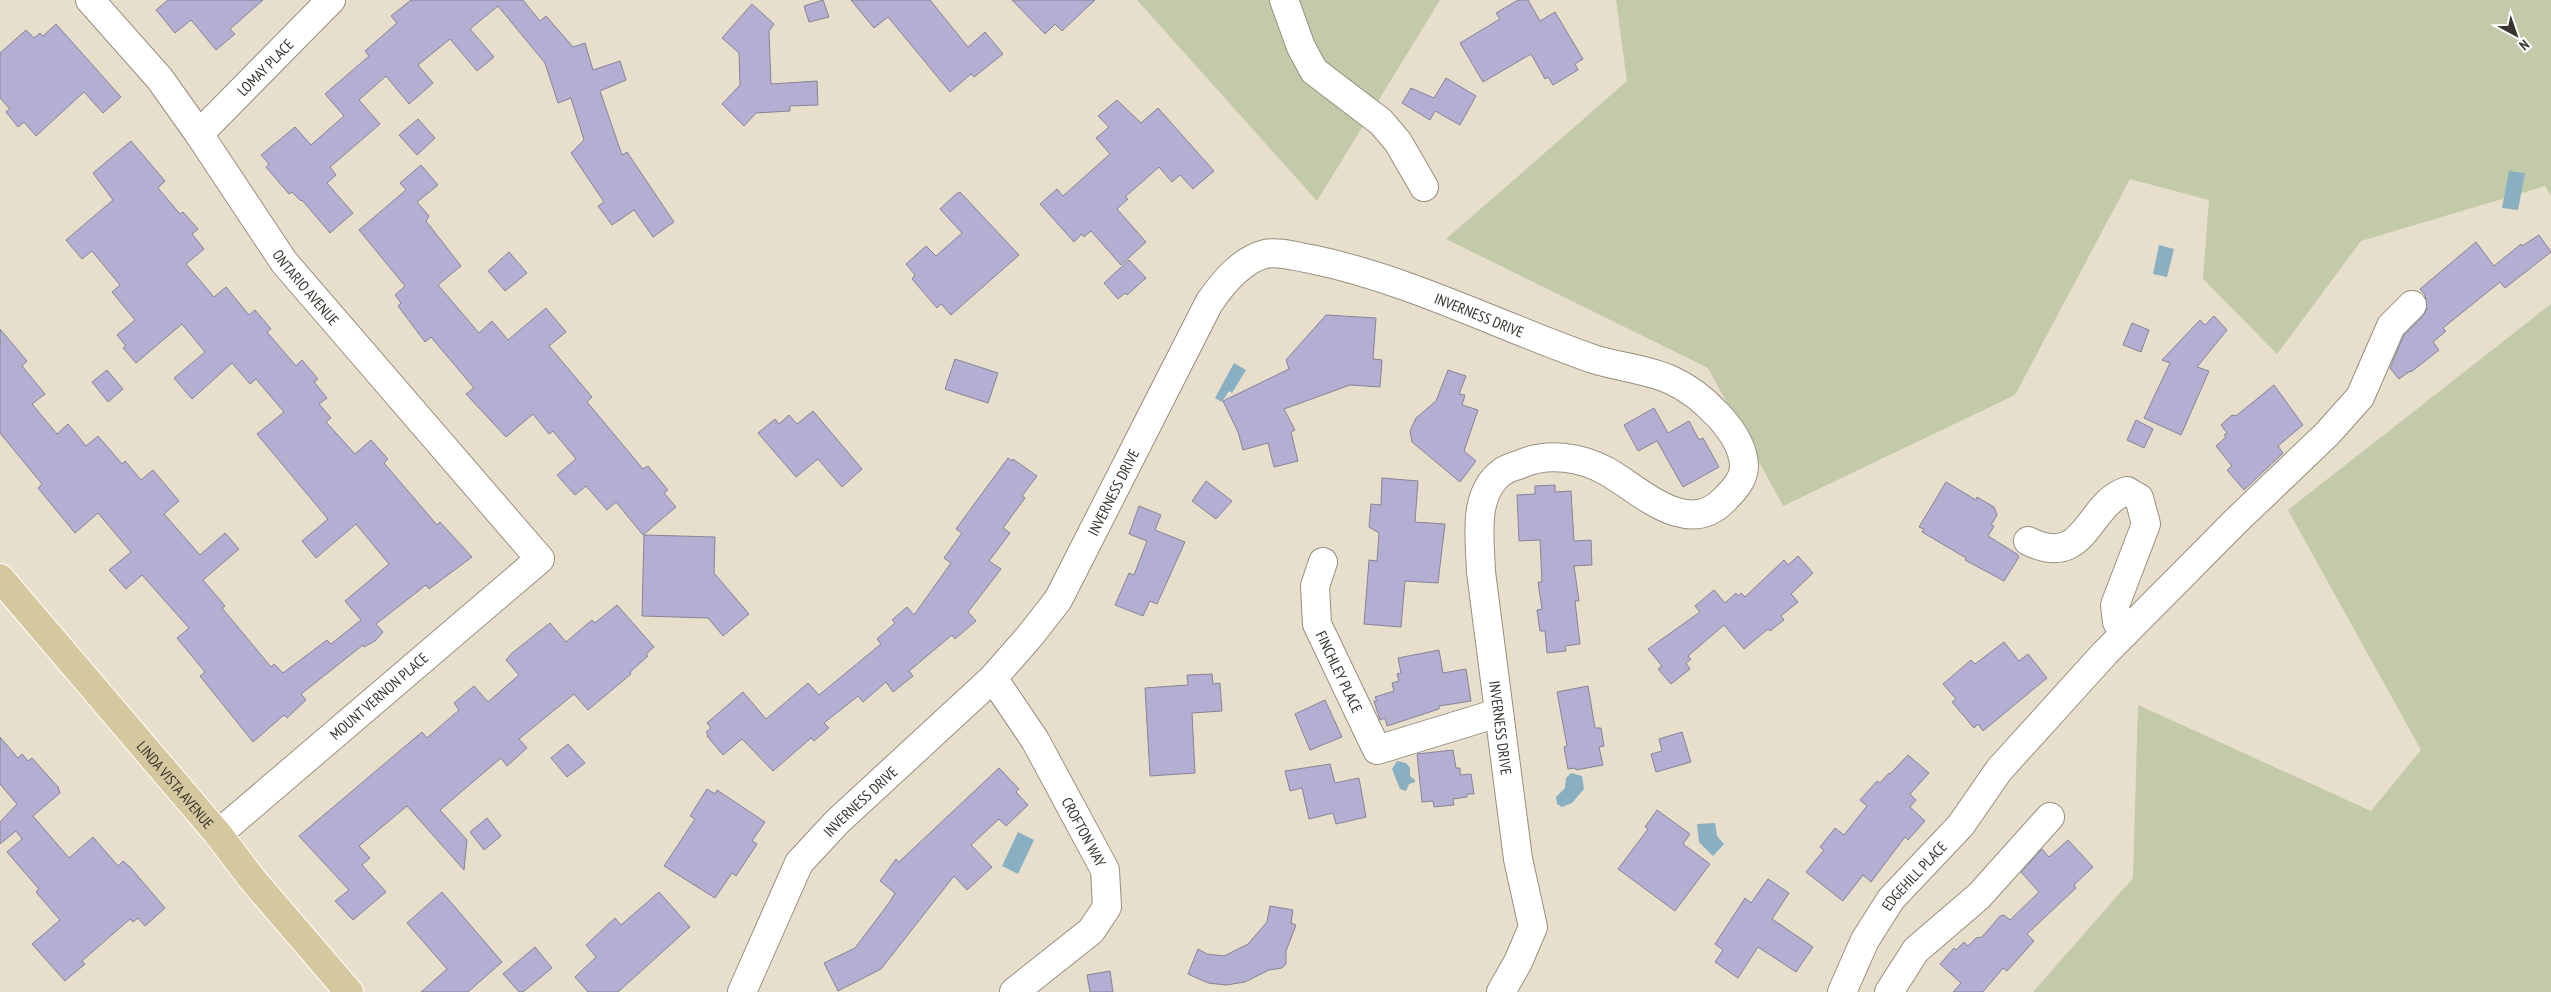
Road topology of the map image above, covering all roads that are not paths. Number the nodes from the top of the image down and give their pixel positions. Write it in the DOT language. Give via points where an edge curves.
graph roads {
  1 [pos="90,0"];
  2 [pos="331,0"];
  3 [pos="1284,0"];
  4 [pos="199,134"];
  5 [pos="1424,187"];
  6 [pos="2412,305"];
  7 [pos="2028,541"];
  8 [pos="540,559"];
  9 [pos="1323,562"];
  10 [pos="0,578"];
  11 [pos="2124,634"];
  12 [pos="993,678"];
  13 [pos="1498,713"];
  14 [pos="2050,817"];
  15 [pos="218,834"];
  16 [pos="349,992"];
  17 [pos="742,992"];
  18 [pos="1014,992"];
  19 [pos="1501,992"];
  20 [pos="1842,992"];
  21 [pos="1889,992"];
  1 -- 4 [label="street, ONTARIO AVENUE" via="160,79"];
  2 -- 4 [label="street, LOMAY PLACE"];
  3 -- 5 [label="street" via="1301,47 1314,71 1382,122 1398,142"];
  4 -- 8 [label="street, ONTARIO AVENUE" via="284,262"];
  6 -- 11 [label="street, EDGEHILL PLACE" via="2391,326 2360,397"];
  7 -- 11 [label="street" via="2055,548 2074,543 2117,494 2127,491 2139,498 2146,524 2115,605 2117,622"];
  8 -- 15 [label="street, MOUNT VERNON PLACE"];
  9 -- 13 [label="street, FINCHLEY PLACE" via="1315,586 1317,624 1377,750"];
  10 -- 15 [label="main road, LINDA VISTA AVENUE"];
  11 -- 20 [label="street, EDGEHILL PLACE" via="1999,770 1961,825 1891,899 1865,940"];
  12 -- 13 [label="street, INVERNESS DRIVE" via="1058,600 1209,303 1222,285 1246,264 1266,254 1296,256 1339,265 1595,359 1672,380 1711,408 1737,440 1744,466 1738,486 1719,506 1694,515 1673,512 1606,471 1566,457 1537,457 1502,471 1484,493 1480,526 1481,572"];
  12 -- 17 [label="street, INVERNESS DRIVE" via="843,816 798,863"];
  12 -- 18 [label="street, CROFTON WAY" via="1035,740 1105,870 1107,907 1091,931"];
  13 -- 19 [label="street, INVERNESS DRIVE" via="1518,859 1532,927"];
  14 -- 21 [label="street" via="1979,896 1916,950"];
  15 -- 16 [label="main road, LINDA VISTA AVENUE" via="252,879"];
}
